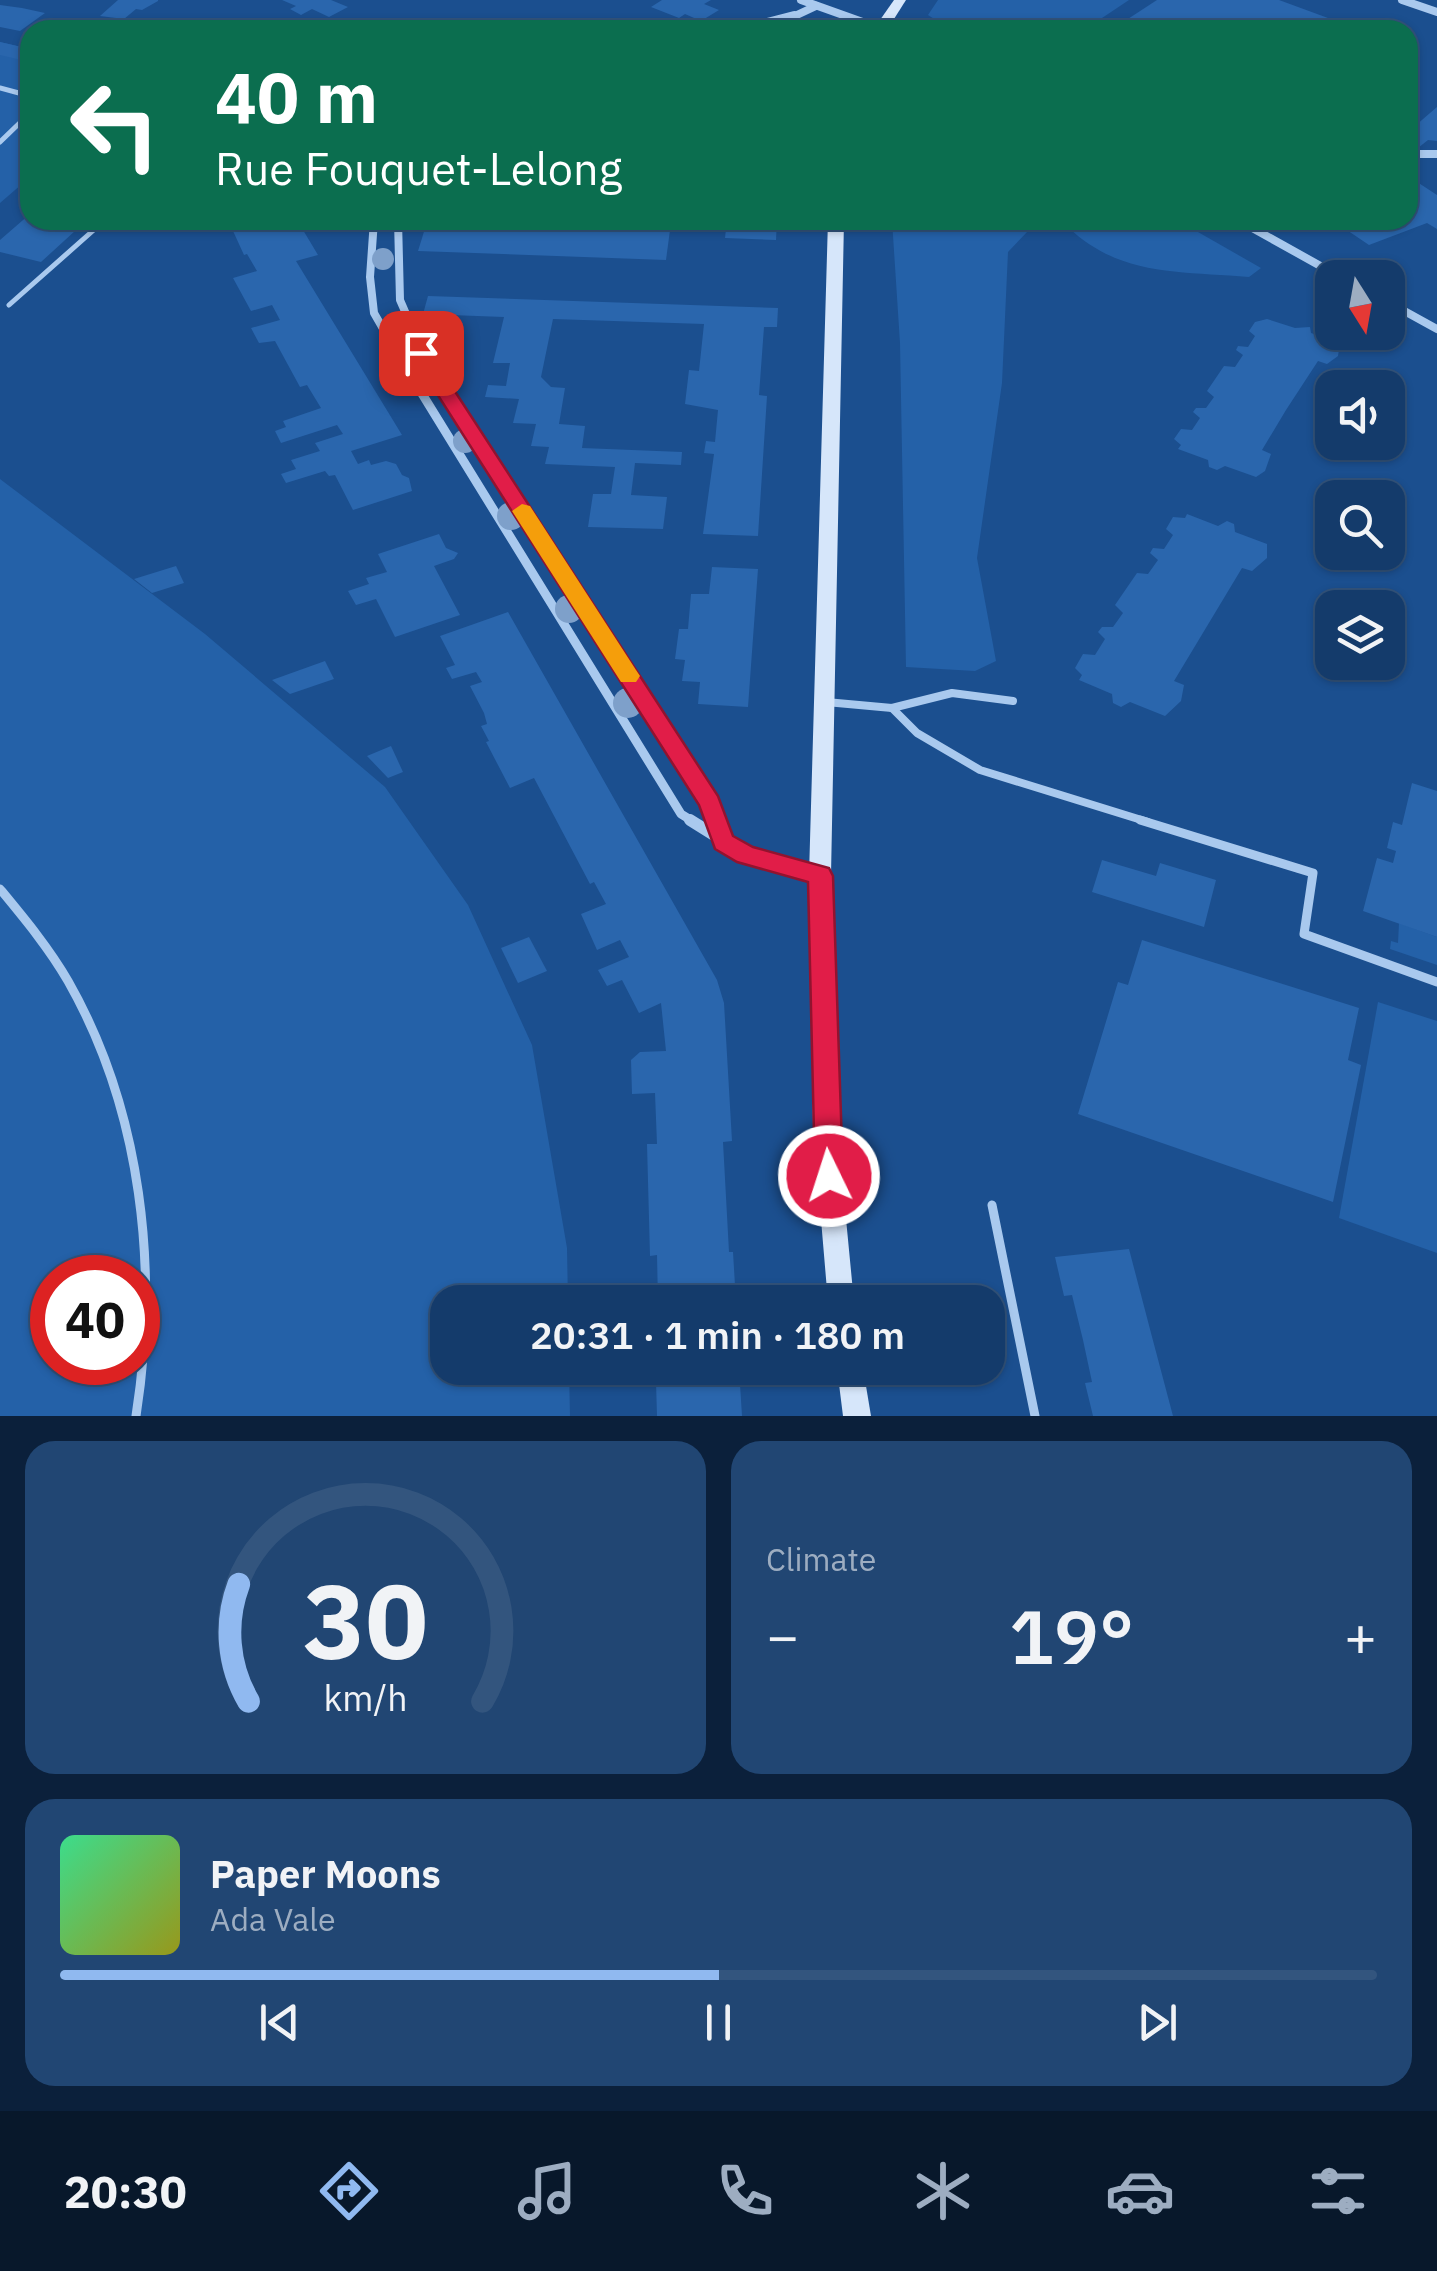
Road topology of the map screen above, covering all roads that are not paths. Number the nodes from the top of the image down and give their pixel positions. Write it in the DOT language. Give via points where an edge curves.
graph roads {
  1 [pos="800,0"];
  2 [pos="1402,0"];
  3 [pos="816,6"];
  4 [pos="1437,12"];
  5 [pos="794,15"];
  6 [pos="775,20"];
  7 [pos="785,20"];
  8 [pos="854,20"];
  9 [pos="20,123"];
  10 [pos="0,142"];
  11 [pos="94,230"];
  12 [pos="373,230"];
  13 [pos="398,230"];
  14 [pos="836,230"];
  15 [pos="1256,230"];
  16 [pos="1315,263"];
  17 [pos="9,305"];
  18 [pos="1405,312"];
  19 [pos="1437,330"];
  20 [pos="1013,701"];
  21 [pos="826,702"];
  22 [pos="892,708"];
  23 [pos="723,842"];
  24 [pos="820,876"];
  25 [pos="0,889"];
  26 [pos="1437,982"];
  27 [pos="992,1204"];
  28 [pos="839,1285"];
  29 [pos="852,1385"];
  30 [pos="136,1416"];
  31 [pos="857,1416"];
  32 [pos="1035,1416"];
  1 -- 3 [label="street"];
  2 -- 4 [label="street"];
  3 -- 5 [label="street"];
  3 -- 8 [label="street"];
  5 -- 6 [label="street"];
  5 -- 7 [label="street"];
  9 -- 10 [label="lane"];
  11 -- 17 [label="lane"];
  12 -- 23 [label="street" via="374,313 395,352 681,814"];
  13 -- 23 [label="street" via="400,300 421,353 710,802"];
  14 -- 21 [label="street"];
  15 -- 16 [label="street"];
  18 -- 19 [label="street"];
  20 -- 22 [label="lane" via="969,690"];
  21 -- 22 [label="lane"];
  21 -- 24 [label="street"];
  22 -- 26 [label="lane" via="916,733 980,770 1313,872 1304,934"];
  23 -- 24 [label="street"];
  24 -- 28 [label="street" via="825,1124"];
  25 -- 30 [label="lane" via="69,982 117,1095 137,1173 145,1250"];
  27 -- 32 [label="lane"];
  29 -- 31 [label="street"];
}
